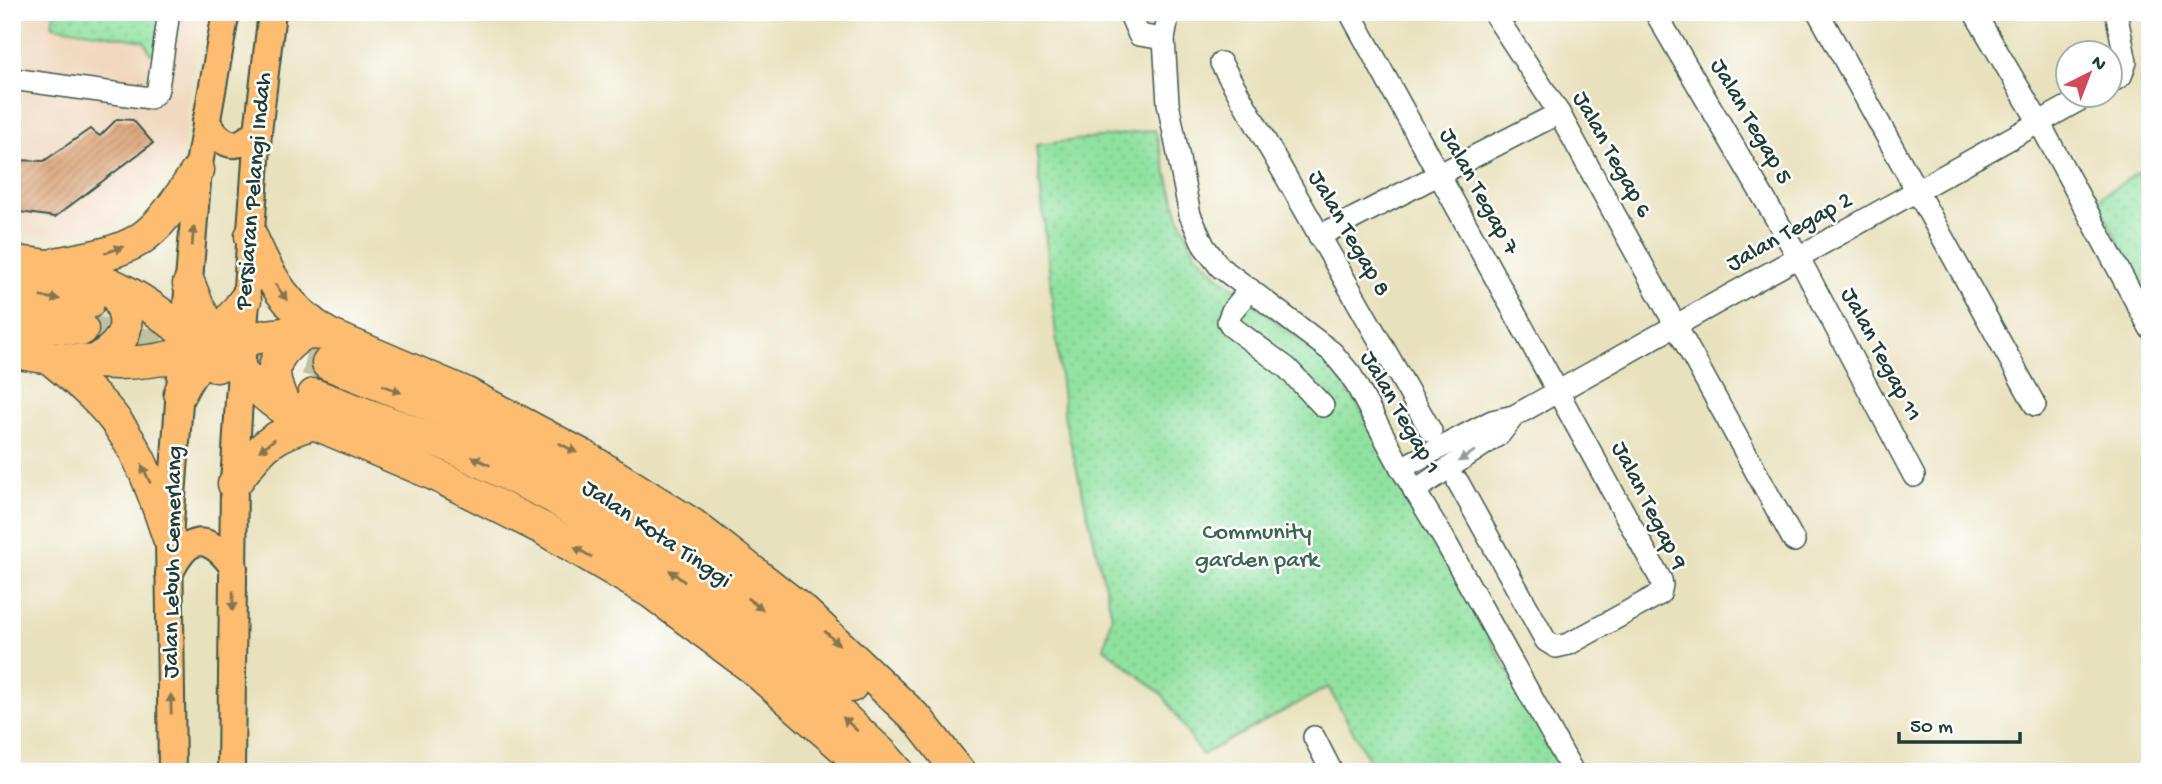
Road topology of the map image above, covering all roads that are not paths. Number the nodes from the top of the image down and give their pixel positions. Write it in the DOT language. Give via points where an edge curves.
graph roads {
  1 [pos="169,12"];
  2 [pos="226,12"];
  3 [pos="272,12"];
  4 [pos="1129,12"];
  5 [pos="1493,12"];
  6 [pos="1655,12"];
  7 [pos="1818,12"];
  8 [pos="1974,12"];
  9 [pos="2116,12"];
  10 [pos="1353,18"];
  11 [pos="1165,22"];
  12 [pos="2121,38"];
  13 [pos="1221,63"];
  14 [pos="12,79"];
  15 [pos="2067,108"];
  16 [pos="1559,113"];
  17 [pos="206,121"];
  18 [pos="2040,124"];
  19 [pos="258,132"];
  20 [pos="198,170"];
  21 [pos="1439,175"];
  22 [pos="1919,192"];
  23 [pos="251,236"];
  24 [pos="1319,236"];
  25 [pos="1799,258"];
  26 [pos="12,262"];
  27 [pos="47,265"];
  28 [pos="189,284"];
  29 [pos="1250,289"];
  30 [pos="12,292"];
  31 [pos="245,300"];
  32 [pos="94,305"];
  33 [pos="12,322"];
  34 [pos="1676,327"];
  35 [pos="2150,328"];
  36 [pos="320,343"];
  37 [pos="12,352"];
  38 [pos="215,354"];
  39 [pos="50,358"];
  40 [pos="96,361"];
  41 [pos="1558,391"];
  42 [pos="180,393"];
  43 [pos="2035,405"];
  44 [pos="1322,406"];
  45 [pos="305,410"];
  46 [pos="1514,416"];
  47 [pos="1431,431"];
  48 [pos="1401,468"];
  49 [pos="1914,476"];
  50 [pos="1458,482"];
  51 [pos="234,484"];
  52 [pos="1414,491"];
  53 [pos="169,538"];
  54 [pos="1794,541"];
  55 [pos="234,568"];
  56 [pos="169,574"];
  57 [pos="1314,737"];
  58 [pos="172,772"];
  59 [pos="230,772"];
  60 [pos="870,772"];
  61 [pos="898,772"];
  62 [pos="940,772"];
  63 [pos="959,772"];
  64 [pos="1332,772"];
  65 [pos="1573,772"];
  1 -- 14 [label="street" via="158,88 150,98"];
  2 -- 17 [label="main road, Persiaran Pelangi Indah"];
  3 -- 19 [label="main road, Persiaran Pelangi Indah"];
  4 -- 11 [label="street" via="1139,35"];
  5 -- 16 [label="street, Jalan Tegap 6"];
  6 -- 25 [label="street, Jalan Tegap 5"];
  7 -- 22 [label="street"];
  8 -- 18 [label="street"];
  9 -- 12 [label="street"];
  10 -- 21 [label="street, Jalan Tegap 7"];
  11 -- 29 [label="street, Jalan Tegap 1" via="1168,103 1191,215 1204,247 1220,267"];
  13 -- 24 [label="street, Jalan Tegap 8"];
  15 -- 18 [label="street, Jalan Tegap 2"];
  16 -- 21 [label="street"];
  16 -- 34 [label="street, Jalan Tegap 6"];
  17 -- 19 [label="main road" via="220,140 231,144"];
  17 -- 20 [label="main road, Persiaran Pelangi Indah"];
  18 -- 22 [label="street, Jalan Tegap 2"];
  18 -- 35 [label="street"];
  19 -- 23 [label="main road, Persiaran Pelangi Indah"];
  27 -- 20 [label="highway, one-way" via="97,256 139,240 157,225"];
  28 -- 20 [label="main road, Persiaran Pelangi Indah, one-way"];
  21 -- 24 [label="street"];
  21 -- 41 [label="street, Jalan Tegap 7"];
  22 -- 25 [label="street, Jalan Tegap 2"];
  22 -- 43 [label="street"];
  23 -- 31 [label="main road, Persiaran Pelangi Indah"];
  23 -- 36 [label="highway, one-way" via="276,287"];
  24 -- 47 [label="street, Jalan Tegap 8"];
  25 -- 34 [label="street, Jalan Tegap 2"];
  25 -- 49 [label="street, Jalan Tegap 11"];
  26 -- 27 [label="highway"];
  27 -- 32 [label="highway" via="87,275"];
  28 -- 38 [label="highway"];
  29 -- 44 [label="street" via="1228,321 1287,368"];
  29 -- 48 [label="street, Jalan Tegap 1" via="1332,352 1351,375"];
  30 -- 32 [label="highway, one-way"];
  31 -- 38 [label="highway"];
  32 -- 33 [label="highway"];
  32 -- 38 [label="highway" via="152,308"];
  32 -- 40 [label="highway" via="122,305 126,320 119,344"];
  34 -- 41 [label="street, Jalan Tegap 2"];
  34 -- 54 [label="street, Jalan Tegap 6"];
  36 -- 38 [label="highway" via="291,332"];
  36 -- 45 [label="highway" via="288,344 277,358 273,377 277,393"];
  36 -- 62 [label="highway, Jalan Kota Tinggi, one-way" via="570,476 678,545 786,627 906,735"];
  36 -- 63 [label="highway, one-way" via="465,393 585,457 693,525 804,612 919,721"];
  37 -- 39 [label="highway"];
  38 -- 40 [label="highway" via="142,363"];
  38 -- 42 [label="highway" via="190,374"];
  38 -- 45 [label="highway" via="268,399"];
  38 -- 51 [label="main road"];
  39 -- 40 [label="highway"];
  53 -- 39 [label="highway, one-way" via="148,474 122,429"];
  41 -- 46 [label="street, Jalan Tegap 2"];
  41 -- 50 [label="street, Jalan Tegap 9" via="1661,580 1660,594 1556,647 1546,641"];
  42 -- 53 [label="main road, Jalan Lebuh Cemerlang"];
  45 -- 51 [label="highway, one-way" via="289,430 256,453"];
  60 -- 45 [label="highway, one-way" via="754,669 651,592 542,528"];
  61 -- 45 [label="highway, Jalan Kota Tinggi, one-way" via="770,649 667,569 555,498 448,445"];
  46 -- 48 [label="street, Jalan Tegap 2" via="1492,421"];
  46 -- 52 [label="street, Jalan Tegap 2, one-way" via="1500,434"];
  48 -- 52 [label="street, Jalan Tegap 1"];
  51 -- 55 [label="main road"];
  52 -- 65 [label="street, Jalan Tegap 1"];
  53 -- 56 [label="main road, Jalan Lebuh Cemerlang"];
  55 -- 56 [label="main road" via="224,552 202,542 181,553"];
  55 -- 59 [label="main road, one-way"];
  58 -- 56 [label="main road, Jalan Lebuh Cemerlang, one-way"];
  57 -- 64 [label="street"];
}
